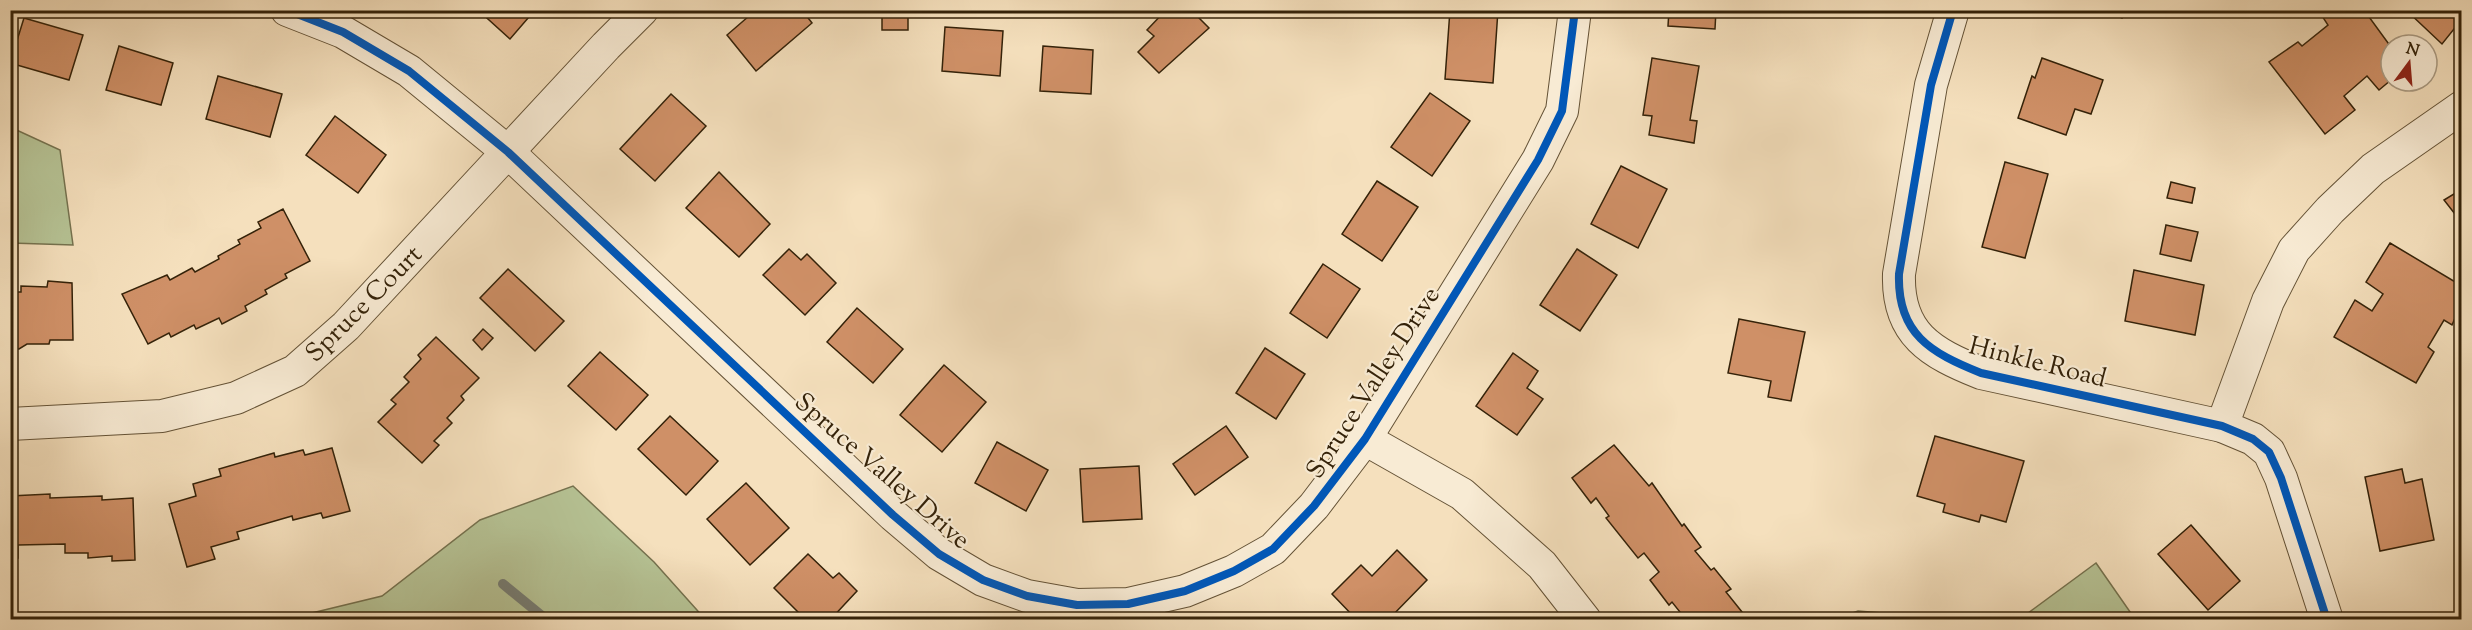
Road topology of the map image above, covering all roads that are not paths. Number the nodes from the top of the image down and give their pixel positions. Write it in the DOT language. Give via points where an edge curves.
graph roads {
  1 [pos="287,10"];
  2 [pos="642,10"];
  3 [pos="1575,10"];
  4 [pos="1953,10"];
  5 [pos="2462,107"];
  6 [pos="508,152"];
  7 [pos="10,424"];
  8 [pos="2222,426"];
  9 [pos="1365,439"];
  10 [pos="1585,620"];
  11 [pos="2327,620"];
  1 -- 6 [label="street, Spruce Valley Drive" via="343,32 409,70"];
  2 -- 6 [label="street, Spruce Court"];
  3 -- 9 [label="street, Spruce Valley Drive" via="1563,111 1538,160"];
  4 -- 8 [label="street, Hinkle Road" via="1931,85 1899,274 1898,297 1911,329 1949,360 1981,373"];
  5 -- 8 [label="street" via="2373,169 2294,250 2268,301"];
  6 -- 7 [label="street, Spruce Court" via="346,326 295,371 236,398 162,416"];
  6 -- 9 [label="street, Spruce Valley Drive" via="939,554 983,580 1027,596 1077,604 1128,604 1185,591 1234,571 1272,549 1314,506"];
  8 -- 11 [label="street, Hinkle Road" via="2253,439 2269,452"];
  9 -- 10 [label="street" via="1462,494 1542,565"];
}
